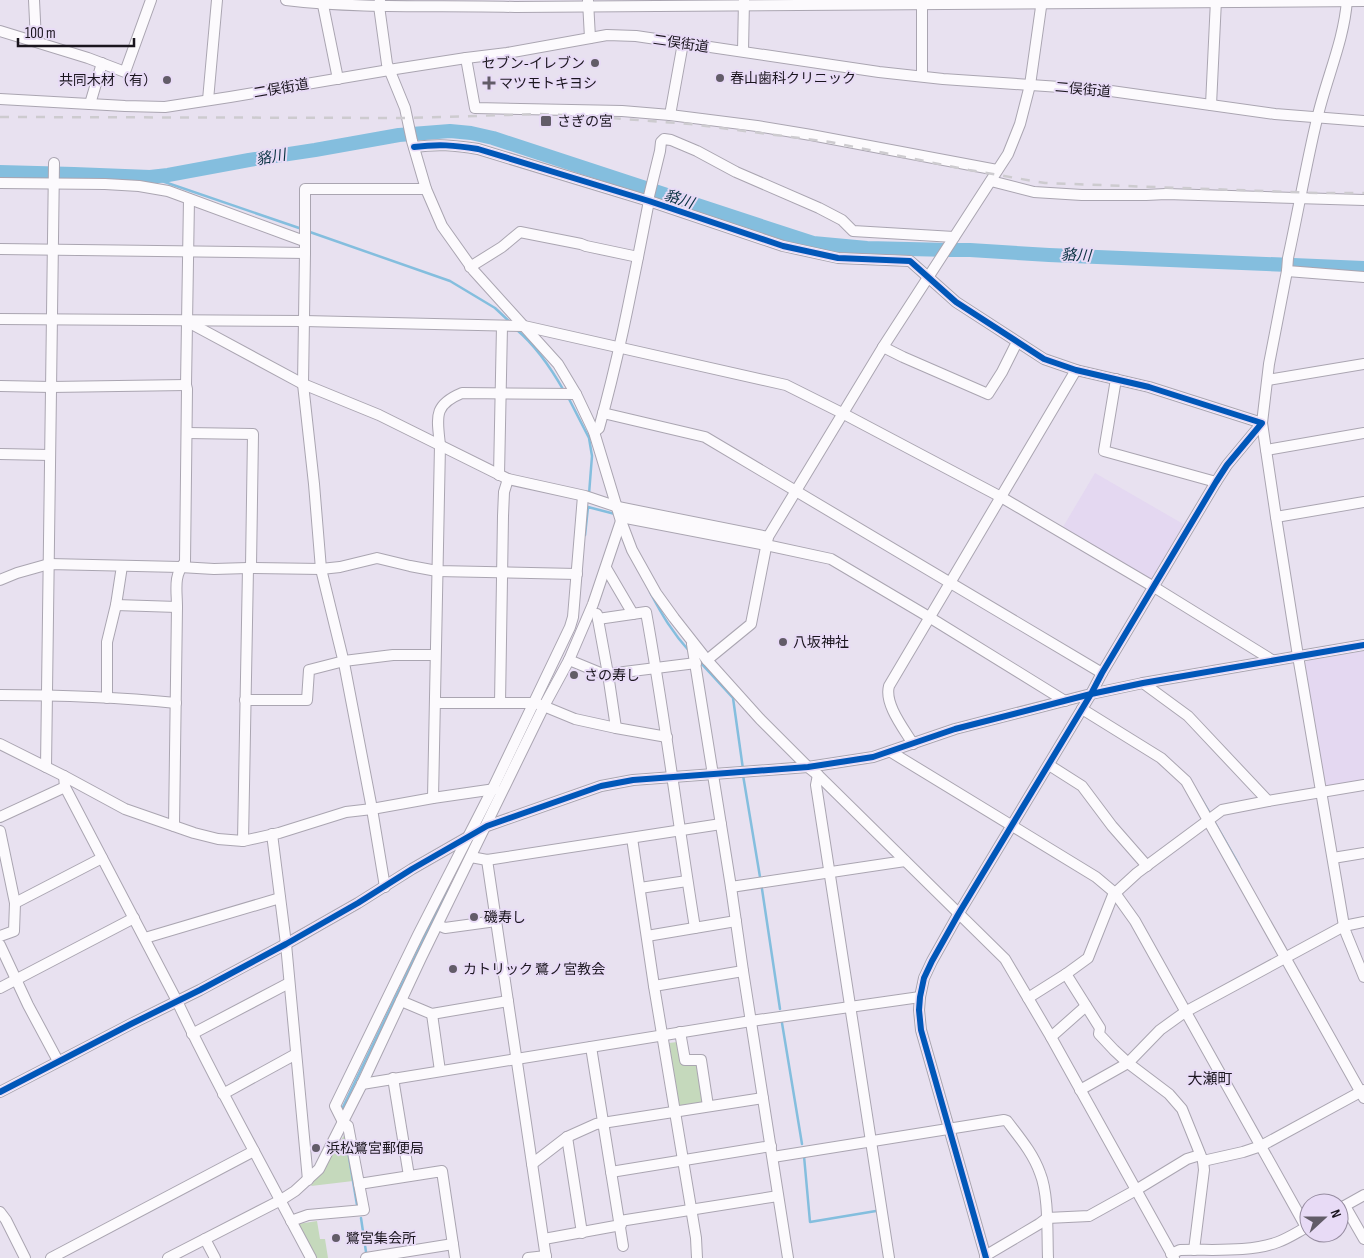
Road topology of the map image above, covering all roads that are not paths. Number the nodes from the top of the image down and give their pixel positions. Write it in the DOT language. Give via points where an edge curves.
graph roads {
  1 [pos="34,0"];
  2 [pos="151,0"];
  3 [pos="216,0"];
  4 [pos="286,0"];
  5 [pos="1346,0"];
  6 [pos="1216,1"];
  7 [pos="1364,1"];
  8 [pos="322,2"];
  9 [pos="832,2"];
  10 [pos="880,2"];
  11 [pos="1041,2"];
  12 [pos="379,3"];
  13 [pos="488,3"];
  14 [pos="588,3"];
  15 [pos="744,3"];
  16 [pos="514,4"];
  17 [pos="922,4"];
  18 [pos="0,30"];
  19 [pos="590,38"];
  20 [pos="36,41"];
  21 [pos="683,43"];
  22 [pos="743,51"];
  23 [pos="466,58"];
  24 [pos="102,63"];
  25 [pos="389,70"];
  26 [pos="922,76"];
  27 [pos="338,80"];
  28 [pos="1030,85"];
  29 [pos="0,99"];
  30 [pos="208,100"];
  31 [pos="90,104"];
  32 [pos="1211,105"];
  33 [pos="670,115"];
  34 [pos="1317,118"];
  35 [pos="1364,121"];
  36 [pos="413,144"];
  37 [pos="54,163"];
  38 [pos="997,170"];
  39 [pos="990,181"];
  40 [pos="0,183"];
  41 [pos="54,183"];
  42 [pos="426,189"];
  43 [pos="1301,197"];
  44 [pos="189,199"];
  45 [pos="649,199"];
  46 [pos="1364,200"];
  47 [pos="304,238"];
  48 [pos="951,241"];
  49 [pos="0,249"];
  50 [pos="54,249"];
  51 [pos="187,252"];
  52 [pos="305,253"];
  53 [pos="638,257"];
  54 [pos="470,267"];
  55 [pos="1287,272"];
  56 [pos="928,277"];
  57 [pos="1364,277"];
  58 [pos="0,319"];
  59 [pos="52,320"];
  60 [pos="186,321"];
  61 [pos="304,321"];
  62 [pos="505,326"];
  63 [pos="522,326"];
  64 [pos="1017,342"];
  65 [pos="883,347"];
  66 [pos="619,348"];
  67 [pos="1364,364"];
  68 [pos="1076,370"];
  69 [pos="1116,379"];
  70 [pos="1268,380"];
  71 [pos="304,384"];
  72 [pos="186,385"];
  73 [pos="0,386"];
  74 [pos="52,387"];
  75 [pos="501,394"];
  76 [pos="569,394"];
  77 [pos="603,412"];
  78 [pos="842,413"];
  79 [pos="1262,423"];
  80 [pos="594,432"];
  81 [pos="187,433"];
  82 [pos="1364,433"];
  83 [pos="440,445"];
  84 [pos="1266,450"];
  85 [pos="0,454"];
  86 [pos="50,456"];
  87 [pos="503,477"];
  88 [pos="1216,482"];
  89 [pos="796,491"];
  90 [pos="587,497"];
  91 [pos="1001,497"];
  92 [pos="1364,502"];
  93 [pos="620,515"];
  94 [pos="1276,517"];
  95 [pos="768,541"];
  96 [pos="49,564"];
  97 [pos="122,566"];
  98 [pos="180,567"];
  99 [pos="248,568"];
  100 [pos="606,568"];
  101 [pos="321,569"];
  102 [pos="437,571"];
  103 [pos="503,572"];
  104 [pos="577,574"];
  105 [pos="0,580"];
  106 [pos="950,582"];
  107 [pos="1154,588"];
  108 [pos="594,604"];
  109 [pos="116,605"];
  110 [pos="177,607"];
  111 [pos="633,614"];
  112 [pos="929,617"];
  113 [pos="598,619"];
  114 [pos="692,644"];
  115 [pos="1364,645"];
  116 [pos="435,655"];
  117 [pos="1298,656"];
  118 [pos="568,660"];
  119 [pos="707,660"];
  120 [pos="1272,660"];
  121 [pos="344,661"];
  122 [pos="696,662"];
  123 [pos="656,667"];
  124 [pos="1102,673"];
  125 [pos="608,674"];
  126 [pos="1144,683"];
  127 [pos="1091,694"];
  128 [pos="47,695"];
  129 [pos="0,696"];
  130 [pos="107,698"];
  131 [pos="245,700"];
  132 [pos="1065,701"];
  133 [pos="176,703"];
  134 [pos="435,703"];
  135 [pos="500,703"];
  136 [pos="538,704"];
  137 [pos="1082,709"];
  138 [pos="616,728"];
  139 [pos="667,737"];
  140 [pos="0,744"];
  141 [pos="913,744"];
  142 [pos="891,752"];
  143 [pos="1049,764"];
  144 [pos="46,767"];
  145 [pos="808,767"];
  146 [pos="714,775"];
  147 [pos="818,775"];
  148 [pos="64,776"];
  149 [pos="672,778"];
  150 [pos="1364,785"];
  151 [pos="65,787"];
  152 [pos="498,789"];
  153 [pos="1321,792"];
  154 [pos="433,798"];
  155 [pos="1268,801"];
  156 [pos="372,809"];
  157 [pos="0,817"];
  158 [pos="1209,820"];
  159 [pos="721,824"];
  160 [pos="1012,825"];
  161 [pos="174,826"];
  162 [pos="484,827"];
  163 [pos="679,831"];
  164 [pos="0,832"];
  165 [pos="272,834"];
  166 [pos="469,837"];
  167 [pos="632,838"];
  168 [pos="242,841"];
  169 [pos="1364,853"];
  170 [pos="471,857"];
  171 [pos="102,858"];
  172 [pos="1333,858"];
  173 [pos="487,860"];
  174 [pos="905,861"];
  175 [pos="1147,866"];
  176 [pos="829,873"];
  177 [pos="687,881"];
  178 [pos="385,887"];
  179 [pos="732,887"];
  180 [pos="640,888"];
  181 [pos="1115,893"];
  182 [pos="280,898"];
  183 [pos="15,903"];
  184 [pos="959,913"];
  185 [pos="134,918"];
  186 [pos="496,921"];
  187 [pos="736,921"];
  188 [pos="1364,922"];
  189 [pos="438,925"];
  190 [pos="1344,926"];
  191 [pos="695,928"];
  192 [pos="0,936"];
  193 [pos="647,936"];
  194 [pos="145,938"];
  195 [pos="286,944"];
  196 [pos="0,945"];
  197 [pos="1286,957"];
  198 [pos="743,971"];
  199 [pos="1066,974"];
  200 [pos="1364,978"];
  201 [pos="16,979"];
  202 [pos="289,983"];
  203 [pos="654,986"];
  204 [pos="0,988"];
  205 [pos="920,997"];
  206 [pos="1028,998"];
  207 [pos="177,1001"];
  208 [pos="401,1001"];
  209 [pos="508,1001"];
  210 [pos="1086,1006"];
  211 [pos="850,1007"];
  212 [pos="1185,1012"];
  213 [pos="432,1014"];
  214 [pos="751,1021"];
  215 [pos="680,1032"];
  216 [pos="192,1034"];
  217 [pos="663,1035"];
  218 [pos="1051,1037"];
  219 [pos="591,1046"];
  220 [pos="296,1054"];
  221 [pos="516,1059"];
  222 [pos="58,1061"];
  223 [pos="1128,1063"];
  224 [pos="440,1071"];
  225 [pos="393,1078"];
  226 [pos="362,1084"];
  227 [pos="1080,1090"];
  228 [pos="0,1092"];
  229 [pos="1363,1093"];
  230 [pos="223,1094"];
  231 [pos="763,1098"];
  232 [pos="708,1106"];
  233 [pos="674,1112"];
  234 [pos="345,1120"];
  235 [pos="604,1123"];
  236 [pos="948,1129"];
  237 [pos="567,1137"];
  238 [pos="871,1142"];
  239 [pos="1261,1146"];
  240 [pos="254,1150"];
  241 [pos="772,1152"];
  242 [pos="1201,1158"];
  243 [pos="682,1161"];
  244 [pos="532,1164"];
  245 [pos="611,1172"];
  246 [pos="410,1176"];
  247 [pos="308,1180"];
  248 [pos="359,1184"];
  249 [pos="1136,1190"];
  250 [pos="1364,1195"];
  251 [pos="778,1196"];
  252 [pos="281,1200"];
  253 [pos="1349,1203"];
  254 [pos="690,1209"];
  255 [pos="1299,1211"];
  256 [pos="1,1215"];
  257 [pos="1349,1217"];
  258 [pos="1047,1218"];
  259 [pos="291,1221"];
  260 [pos="620,1223"];
  261 [pos="1299,1231"];
  262 [pos="582,1233"];
  263 [pos="206,1239"];
  264 [pos="544,1239"];
  265 [pos="1364,1239"];
  266 [pos="453,1244"];
  267 [pos="624,1246"];
  268 [pos="1194,1250"];
  269 [pos="1172,1256"];
  270 [pos="546,1257"];
  271 [pos="985,1257"];
  272 [pos="25,1258"];
  273 [pos="51,1258"];
  274 [pos="168,1258"];
  275 [pos="215,1258"];
  276 [pos="311,1258"];
  277 [pos="366,1258"];
  278 [pos="456,1258"];
  279 [pos="528,1258"];
  280 [pos="697,1258"];
  281 [pos="788,1258"];
  282 [pos="890,1258"];
  283 [pos="1048,1258"];
  1 -- 20 [label="street"];
  2 -- 24 [label="street" via="126,72"];
  3 -- 30 [label="street"];
  4 -- 8 [label="street"];
  5 -- 6 [label="street"];
  5 -- 7 [label="street"];
  5 -- 34 [label="street" via="1336,55"];
  6 -- 11 [label="street"];
  6 -- 32 [label="street"];
  8 -- 12 [label="street"];
  8 -- 27 [label="street"];
  9 -- 10 [label="street"];
  9 -- 15 [label="street"];
  10 -- 17 [label="street"];
  11 -- 17 [label="street"];
  11 -- 28 [label="street"];
  12 -- 13 [label="street"];
  12 -- 25 [label="street"];
  13 -- 16 [label="street"];
  14 -- 15 [label="street"];
  14 -- 16 [label="street"];
  14 -- 19 [label="street"];
  15 -- 22 [label="street"];
  17 -- 26 [label="street"];
  18 -- 20 [label="street"];
  19 -- 21 [label="street, 二俣街道" via="636,36"];
  19 -- 23 [label="street, 二俣街道"];
  20 -- 24 [label="street"];
  21 -- 22 [label="street, 二俣街道"];
  21 -- 33 [label="street"];
  22 -- 26 [label="street, 二俣街道"];
  23 -- 25 [label="street, 二俣街道"];
  23 -- 33 [label="street" via="475,108"];
  24 -- 31 [label="street"];
  25 -- 27 [label="street, 二俣街道"];
  25 -- 36 [label="street" via="402,98"];
  26 -- 28 [label="street, 二俣街道"];
  27 -- 30 [label="street, 二俣街道"];
  28 -- 32 [label="street, 二俣街道" via="1104,90"];
  28 -- 38 [label="street" via="1013,142"];
  29 -- 31 [label="street, 二俣街道"];
  30 -- 31 [label="street, 二俣街道" via="158,107"];
  32 -- 34 [label="street, 二俣街道"];
  33 -- 38 [label="street" via="811,135"];
  34 -- 35 [label="street, 二俣街道"];
  34 -- 43 [label="street"];
  36 -- 42 [label="street"];
  36 -- 45 [label="street" via="478,149"];
  37 -- 41 [label="street"];
  38 -- 39 [label="street"];
  39 -- 43 [label="street" via="1034,192 1082,195"];
  39 -- 48 [label="street"];
  40 -- 41 [label="street"];
  41 -- 44 [label="street" via="139,186"];
  41 -- 50 [label="street"];
  42 -- 47 [label="street" via="305,189"];
  42 -- 54 [label="street" via="442,226"];
  43 -- 46 [label="street"];
  43 -- 55 [label="street"];
  44 -- 47 [label="street"];
  44 -- 51 [label="street"];
  45 -- 48 [label="street" via="664,139 697,151 842,220 854,231"];
  45 -- 53 [label="street"];
  45 -- 56 [label="street" via="782,246 838,258 910,260"];
  47 -- 52 [label="street"];
  48 -- 56 [label="street"];
  49 -- 50 [label="street"];
  50 -- 51 [label="street"];
  50 -- 59 [label="street"];
  51 -- 52 [label="street"];
  51 -- 60 [label="street"];
  52 -- 61 [label="street"];
  53 -- 54 [label="street" via="520,232 502,248"];
  53 -- 66 [label="street"];
  54 -- 63 [label="street"];
  55 -- 57 [label="street"];
  55 -- 70 [label="street"];
  56 -- 64 [label="street" via="956,302"];
  56 -- 65 [label="street"];
  58 -- 59 [label="street"];
  59 -- 60 [label="street"];
  59 -- 74 [label="street"];
  60 -- 61 [label="street"];
  60 -- 71 [label="street"];
  60 -- 72 [label="street"];
  61 -- 62 [label="street"];
  61 -- 71 [label="street"];
  62 -- 63 [label="street"];
  62 -- 75 [label="street"];
  63 -- 66 [label="street"];
  63 -- 76 [label="street" via="558,364"];
  64 -- 65 [label="street" via="988,394"];
  64 -- 68 [label="street" via="1044,359"];
  65 -- 78 [label="street"];
  66 -- 77 [label="street"];
  66 -- 78 [label="street" via="786,385"];
  67 -- 70 [label="street"];
  68 -- 69 [label="street"];
  68 -- 91 [label="street"];
  69 -- 79 [label="street"];
  69 -- 88 [label="street" via="1104,451"];
  70 -- 79 [label="street"];
  71 -- 83 [label="street"];
  71 -- 101 [label="street"];
  72 -- 74 [label="street"];
  72 -- 81 [label="street"];
  73 -- 74 [label="street"];
  74 -- 86 [label="street"];
  75 -- 76 [label="street"];
  75 -- 83 [label="street" via="462,393 442,405 438,422"];
  75 -- 87 [label="street"];
  76 -- 80 [label="street"];
  77 -- 80 [label="street"];
  77 -- 89 [label="street" via="705,437"];
  78 -- 89 [label="street"];
  78 -- 91 [label="street"];
  79 -- 84 [label="street"];
  79 -- 88 [label="street"];
  80 -- 93 [label="street"];
  81 -- 98 [label="street" via="185,562"];
  81 -- 99 [label="street" via="253,434 252,566"];
  82 -- 84 [label="street"];
  83 -- 87 [label="street"];
  83 -- 102 [label="street"];
  84 -- 94 [label="street"];
  85 -- 86 [label="street"];
  86 -- 96 [label="street"];
  87 -- 90 [label="street"];
  87 -- 103 [label="street"];
  88 -- 107 [label="street"];
  89 -- 95 [label="street"];
  89 -- 106 [label="street"];
  90 -- 93 [label="street"];
  90 -- 104 [label="street"];
  91 -- 106 [label="street"];
  91 -- 107 [label="street"];
  92 -- 94 [label="street"];
  93 -- 95 [label="street"];
  93 -- 100 [label="street"];
  93 -- 114 [label="street" via="632,550 645,574"];
  94 -- 117 [label="street"];
  95 -- 112 [label="street" via="830,559"];
  95 -- 119 [label="street" via="751,624"];
  96 -- 97 [label="street"];
  96 -- 105 [label="street"];
  96 -- 128 [label="street"];
  97 -- 98 [label="street"];
  97 -- 109 [label="street"];
  98 -- 99 [label="street"];
  98 -- 110 [label="street"];
  99 -- 101 [label="street"];
  99 -- 131 [label="street"];
  100 -- 108 [label="street"];
  100 -- 111 [label="street"];
  101 -- 102 [label="street" via="378,558"];
  101 -- 121 [label="street"];
  102 -- 103 [label="street"];
  102 -- 116 [label="street"];
  103 -- 104 [label="street"];
  103 -- 135 [label="street"];
  104 -- 136 [label="street" via="573,617"];
  106 -- 112 [label="street"];
  106 -- 124 [label="street"];
  107 -- 120 [label="street"];
  107 -- 124 [label="street"];
  108 -- 113 [label="street"];
  108 -- 118 [label="street"];
  109 -- 110 [label="street"];
  109 -- 130 [label="street" via="107,642"];
  110 -- 133 [label="street"];
  111 -- 113 [label="street"];
  111 -- 123 [label="street" via="646,612"];
  112 -- 132 [label="street"];
  112 -- 141 [label="street" via="887,692 891,706"];
  113 -- 125 [label="street"];
  114 -- 119 [label="street"];
  114 -- 122 [label="street"];
  115 -- 117 [label="street"];
  116 -- 121 [label="street" via="393,655"];
  116 -- 134 [label="street"];
  117 -- 120 [label="street"];
  117 -- 153 [label="street"];
  118 -- 125 [label="street"];
  118 -- 136 [label="street"];
  119 -- 145 [label="street"];
  120 -- 126 [label="street"];
  121 -- 131 [label="street" via="309,670 307,700"];
  121 -- 156 [label="street"];
  122 -- 123 [label="street"];
  122 -- 146 [label="street"];
  123 -- 125 [label="street"];
  123 -- 139 [label="street"];
  124 -- 127 [label="street"];
  125 -- 138 [label="street"];
  126 -- 127 [label="street"];
  126 -- 155 [label="street" via="1188,716"];
  127 -- 132 [label="street"];
  127 -- 137 [label="street"];
  128 -- 129 [label="street"];
  128 -- 130 [label="street"];
  128 -- 144 [label="street"];
  130 -- 133 [label="street"];
  131 -- 168 [label="street"];
  132 -- 141 [label="street" via="954,728"];
  133 -- 161 [label="street"];
  134 -- 135 [label="street"];
  134 -- 154 [label="street"];
  135 -- 136 [label="street"];
  136 -- 138 [label="street" via="575,719"];
  136 -- 152 [label="street"];
  137 -- 143 [label="street"];
  137 -- 158 [label="street" via="1161,758 1186,781"];
  138 -- 139 [label="street"];
  139 -- 149 [label="street"];
  140 -- 144 [label="street"];
  141 -- 142 [label="street"];
  142 -- 145 [label="street"];
  142 -- 160 [label="street"];
  143 -- 160 [label="street"];
  143 -- 175 [label="street" via="1082,786"];
  144 -- 148 [label="street"];
  145 -- 146 [label="street"];
  145 -- 147 [label="street"];
  146 -- 149 [label="street"];
  146 -- 159 [label="street"];
  147 -- 174 [label="street"];
  147 -- 176 [label="street" via="816,785"];
  148 -- 151 [label="street"];
  148 -- 161 [label="street" via="125,809"];
  149 -- 162 [label="street" via="601,786"];
  149 -- 163 [label="street"];
  150 -- 153 [label="street"];
  151 -- 157 [label="street"];
  151 -- 171 [label="street"];
  152 -- 154 [label="street"];
  152 -- 162 [label="street"];
  152 -- 166 [label="street"];
  153 -- 155 [label="street"];
  153 -- 172 [label="street"];
  154 -- 156 [label="street"];
  155 -- 158 [label="street" via="1222,810"];
  156 -- 165 [label="street" via="346,812"];
  156 -- 178 [label="street"];
  158 -- 175 [label="street"];
  158 -- 197 [label="street"];
  159 -- 163 [label="street"];
  159 -- 179 [label="street"];
  160 -- 181 [label="street" via="1096,877"];
  160 -- 184 [label="street"];
  161 -- 168 [label="street" via="218,839"];
  162 -- 166 [label="street"];
  162 -- 170 [label="street"];
  163 -- 167 [label="street"];
  163 -- 177 [label="street"];
  164 -- 183 [label="street"];
  165 -- 168 [label="street"];
  165 -- 182 [label="street"];
  166 -- 178 [label="street"];
  166 -- 234 [label="street" via="335,1106"];
  167 -- 173 [label="street"];
  167 -- 180 [label="street"];
  169 -- 172 [label="street"];
  170 -- 173 [label="street"];
  170 -- 189 [label="street"];
  171 -- 183 [label="street"];
  171 -- 185 [label="street"];
  172 -- 190 [label="street"];
  173 -- 186 [label="street"];
  174 -- 176 [label="street"];
  174 -- 184 [label="street"];
  175 -- 181 [label="street"];
  176 -- 179 [label="street"];
  176 -- 211 [label="street"];
  177 -- 180 [label="street"];
  177 -- 191 [label="street"];
  178 -- 195 [label="street"];
  179 -- 187 [label="street"];
  180 -- 193 [label="street"];
  181 -- 199 [label="street" via="1088,958"];
  181 -- 212 [label="street" via="1135,920"];
  182 -- 194 [label="street"];
  182 -- 195 [label="street"];
  183 -- 192 [label="street" via="14,931"];
  184 -- 205 [label="street" via="924,978"];
  184 -- 206 [label="street" via="1005,959"];
  185 -- 194 [label="street"];
  185 -- 201 [label="street"];
  186 -- 189 [label="street" via="445,928"];
  186 -- 209 [label="street"];
  187 -- 191 [label="street"];
  187 -- 198 [label="street"];
  188 -- 190 [label="street"];
  189 -- 208 [label="street"];
  190 -- 197 [label="street"];
  190 -- 200 [label="street"];
  191 -- 193 [label="street"];
  193 -- 203 [label="street"];
  194 -- 207 [label="street"];
  195 -- 202 [label="street"];
  195 -- 207 [label="street"];
  196 -- 201 [label="street"];
  197 -- 212 [label="street"];
  197 -- 229 [label="street"];
  198 -- 203 [label="street"];
  198 -- 214 [label="street"];
  199 -- 206 [label="street"];
  199 -- 210 [label="street"];
  201 -- 204 [label="street"];
  201 -- 222 [label="street"];
  202 -- 216 [label="street"];
  202 -- 220 [label="street"];
  203 -- 217 [label="street"];
  205 -- 211 [label="street"];
  205 -- 236 [label="street" via="921,1030"];
  206 -- 218 [label="street"];
  207 -- 216 [label="street"];
  207 -- 222 [label="street"];
  208 -- 213 [label="street"];
  208 -- 226 [label="street"];
  209 -- 213 [label="street"];
  209 -- 221 [label="street"];
  210 -- 218 [label="street"];
  210 -- 223 [label="street" via="1100,1028 1099,1034"];
  211 -- 214 [label="street"];
  211 -- 238 [label="street"];
  212 -- 223 [label="street" via="1160,1030"];
  212 -- 239 [label="street"];
  213 -- 224 [label="street"];
  214 -- 215 [label="street"];
  214 -- 231 [label="street"];
  215 -- 217 [label="street"];
  215 -- 232 [label="street" via="685,1060 701,1060"];
  216 -- 230 [label="street"];
  217 -- 219 [label="street"];
  217 -- 233 [label="street"];
  218 -- 227 [label="street"];
  219 -- 221 [label="street"];
  219 -- 235 [label="street"];
  220 -- 230 [label="street"];
  220 -- 247 [label="street"];
  221 -- 224 [label="street"];
  221 -- 244 [label="street"];
  222 -- 228 [label="street"];
  223 -- 227 [label="street"];
  223 -- 242 [label="street" via="1169,1094 1182,1109"];
  224 -- 225 [label="street"];
  225 -- 226 [label="street"];
  225 -- 246 [label="street"];
  226 -- 234 [label="street"];
  227 -- 249 [label="street"];
  229 -- 239 [label="street"];
  230 -- 240 [label="street"];
  231 -- 232 [label="street"];
  231 -- 241 [label="street"];
  232 -- 233 [label="street"];
  233 -- 235 [label="street"];
  233 -- 243 [label="street"];
  234 -- 247 [label="street" via="318,1169"];
  234 -- 248 [label="street"];
  235 -- 237 [label="street"];
  235 -- 245 [label="street"];
  236 -- 238 [label="street"];
  236 -- 258 [label="street" via="1007,1121 1038,1166"];
  236 -- 271 [label="street"];
  237 -- 244 [label="street"];
  237 -- 262 [label="street"];
  238 -- 241 [label="street"];
  238 -- 282 [label="street"];
  239 -- 242 [label="street"];
  239 -- 255 [label="street"];
  240 -- 252 [label="street"];
  240 -- 273 [label="street"];
  241 -- 243 [label="street"];
  241 -- 251 [label="street"];
  242 -- 249 [label="street" via="1187,1159"];
  242 -- 268 [label="street" via="1204,1170"];
  243 -- 245 [label="street"];
  243 -- 254 [label="street"];
  244 -- 264 [label="street"];
  245 -- 260 [label="street"];
  246 -- 248 [label="street"];
  246 -- 266 [label="street" via="442,1171"];
  247 -- 252 [label="street"];
  248 -- 259 [label="street" via="364,1210 308,1215"];
  249 -- 258 [label="street" via="1089,1216"];
  249 -- 269 [label="street"];
  250 -- 253 [label="street"];
  251 -- 254 [label="street"];
  251 -- 281 [label="street"];
  252 -- 259 [label="street"];
  252 -- 263 [label="street"];
  254 -- 260 [label="street"];
  254 -- 280 [label="street"];
  256 -- 272 [label="street"];
  257 -- 265 [label="street"];
  258 -- 271 [label="street"];
  258 -- 283 [label="street"];
  259 -- 276 [label="street"];
  260 -- 262 [label="street"];
  260 -- 267 [label="street"];
  261 -- 268 [label="street" via="1266,1245"];
  262 -- 264 [label="street"];
  263 -- 274 [label="street"];
  263 -- 275 [label="street"];
  264 -- 270 [label="street"];
  266 -- 277 [label="street"];
  266 -- 278 [label="street"];
  268 -- 269 [label="street" via="1180,1250"];
  270 -- 279 [label="street"];
}
